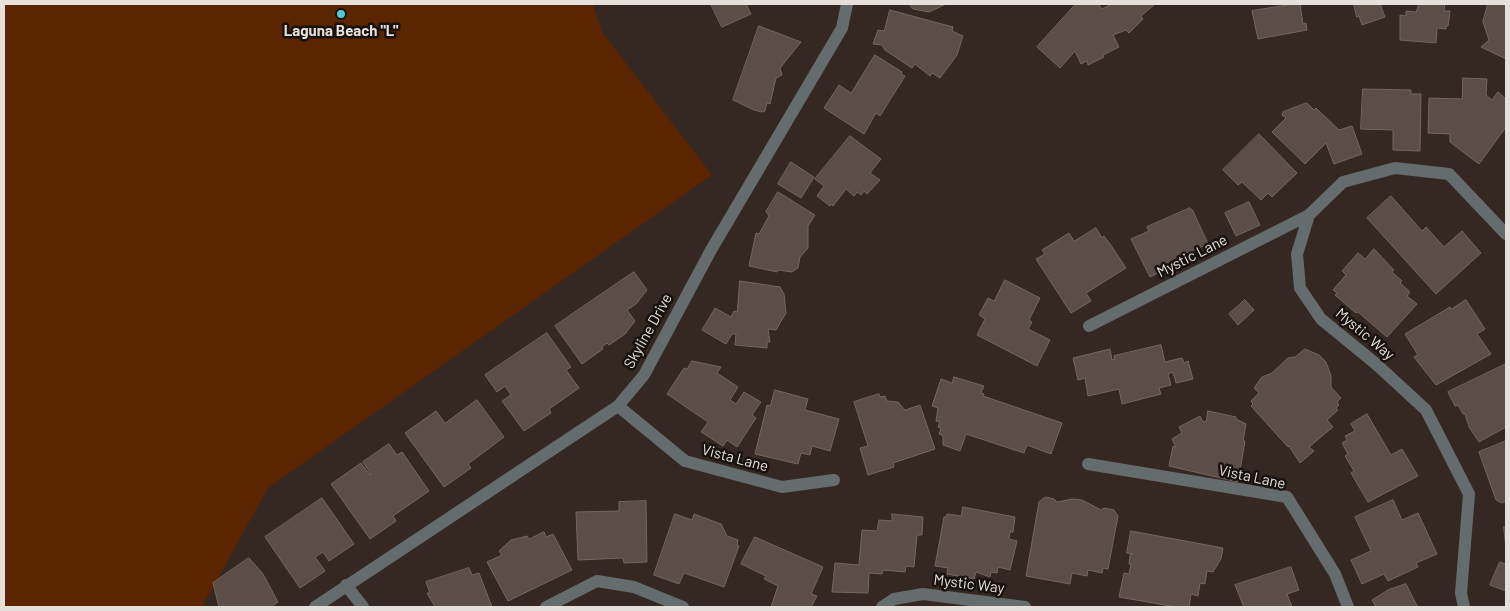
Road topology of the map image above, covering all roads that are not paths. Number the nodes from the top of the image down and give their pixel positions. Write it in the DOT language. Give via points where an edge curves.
graph roads {
  1 [pos="847,4"];
  2 [pos="1309,215"];
  3 [pos="1506,234"];
  4 [pos="1089,326"];
  5 [pos="618,406"];
  6 [pos="1088,464"];
  7 [pos="834,480"];
  8 [pos="346,585"];
  9 [pos="315,607"];
  10 [pos="363,607"];
  11 [pos="546,607"];
  12 [pos="683,607"];
  13 [pos="882,607"];
  14 [pos="1025,607"];
  15 [pos="1348,607"];
  16 [pos="1464,607"];
  1 -- 5 [label="street, Skyline Drive" via="842,28 711,250 644,375"];
  2 -- 3 [label="street, Mystic Way" via="1343,182 1396,168 1449,174"];
  2 -- 4 [label="street, Mystic Lane"];
  2 -- 16 [label="street, Mystic Way" via="1297,254 1300,288 1321,319 1426,410 1469,494 1461,593"];
  5 -- 7 [label="street, Vista Lane" via="685,461 782,487"];
  5 -- 8 [label="street, Skyline Drive"];
  6 -- 15 [label="street, Vista Lane" via="1286,497 1335,574"];
  8 -- 9 [label="street, Skyline Drive"];
  8 -- 10 [label="street"];
  11 -- 12 [label="street" via="597,581 634,587"];
  13 -- 14 [label="street, Mystic Way" via="894,599 923,594"];
}
